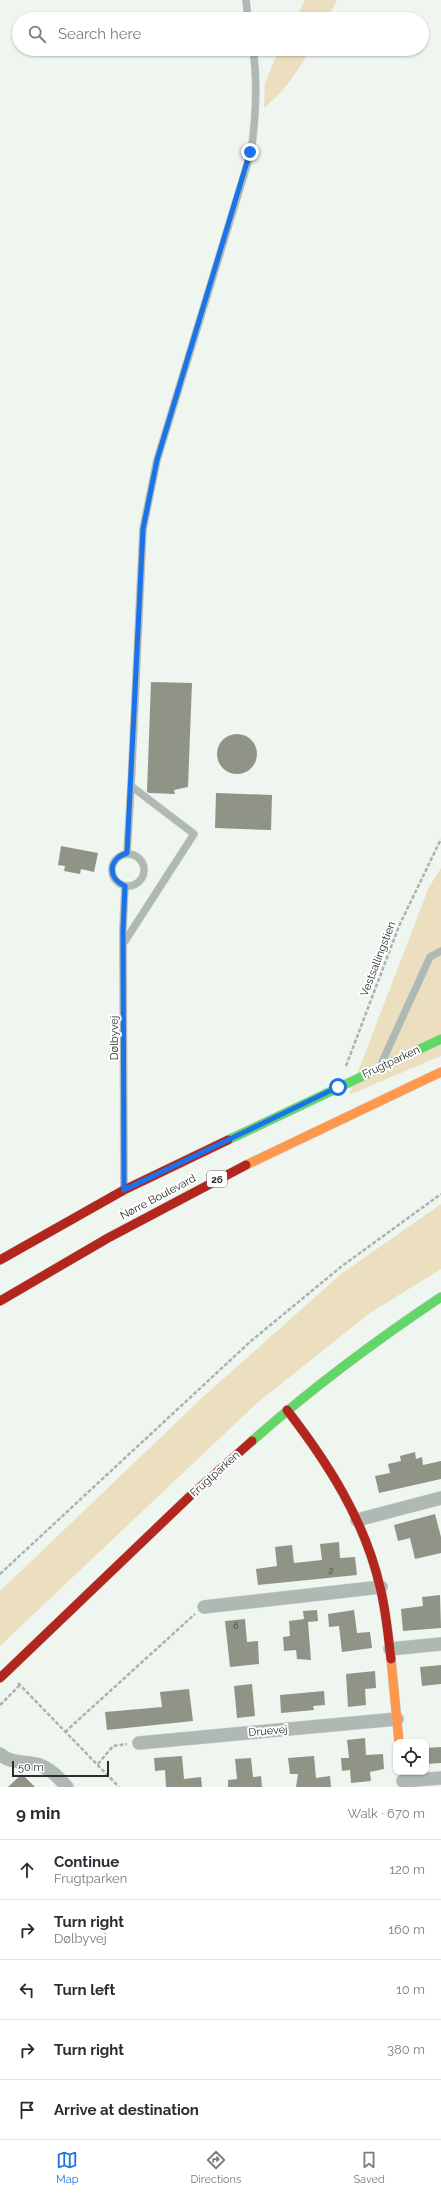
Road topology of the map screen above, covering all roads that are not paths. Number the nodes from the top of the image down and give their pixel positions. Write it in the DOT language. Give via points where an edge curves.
graph roads {
  1 [pos="246,0"];
  2 [pos="247,12"];
  3 [pos="254,56"];
  4 [pos="131,786"];
  5 [pos="127,853"];
  6 [pos="125,886"];
  7 [pos="125,941"];
  8 [pos="441,951"];
  9 [pos="441,1039"];
  10 [pos="380,1068"];
  11 [pos="441,1072"];
  12 [pos="124,1190"];
  13 [pos="0,1260"];
  14 [pos="441,1297"];
  15 [pos="0,1300"];
  16 [pos="287,1410"];
  17 [pos="441,1498"];
  18 [pos="357,1520"];
  19 [pos="380,1587"];
  20 [pos="204,1607"];
  21 [pos="441,1644"];
  22 [pos="390,1649"];
  23 [pos="2,1671"];
  24 [pos="397,1719"];
  25 [pos="399,1739"];
  26 [pos="140,1743"];
  27 [pos="0,1754"];
  28 [pos="441,1778"];
  29 [pos="403,1780"];
  30 [pos="67,1787"];
  1 -- 2 [label="lane"];
  3 -- 4 [label="lane" via="257,76 256,116 250,152 157,460 143,529"];
  4 -- 5 [label="lane"];
  4 -- 7 [label="lane" via="194,834"];
  5 -- 6 [label="lane" via="119,856 111,869 113,877"];
  5 -- 6 [label="lane" via="136,855 144,870 138,882"];
  6 -- 7 [label="lane, Dølbyvej"];
  7 -- 12 [label="lane, Dølbyvej"];
  8 -- 10 [label="lane" via="430,957"];
  9 -- 10 [label="main road, Frugtparken"];
  10 -- 12 [label="main road, Frugtparken"];
  11 -- 15 [label="main road, Nørre Boulevard / 26" via="329,1123 176,1199"];
  12 -- 13 [label="main road, Frugtparken"];
  14 -- 16 [label="main road, Frugtparken" via="402,1323"];
  16 -- 18 [label="main road" via="319,1451"];
  16 -- 23 [label="main road, Frugtparken"];
  17 -- 18 [label="street"];
  18 -- 19 [label="main road"];
  19 -- 20 [label="street"];
  19 -- 22 [label="main road"];
  21 -- 22 [label="street"];
  22 -- 24 [label="main road"];
  24 -- 25 [label="main road"];
  24 -- 26 [label="street, Druevej"];
  27 -- 30 [label="street" via="18,1762 40,1765 53,1773"];
  28 -- 29 [label="street"];
}
